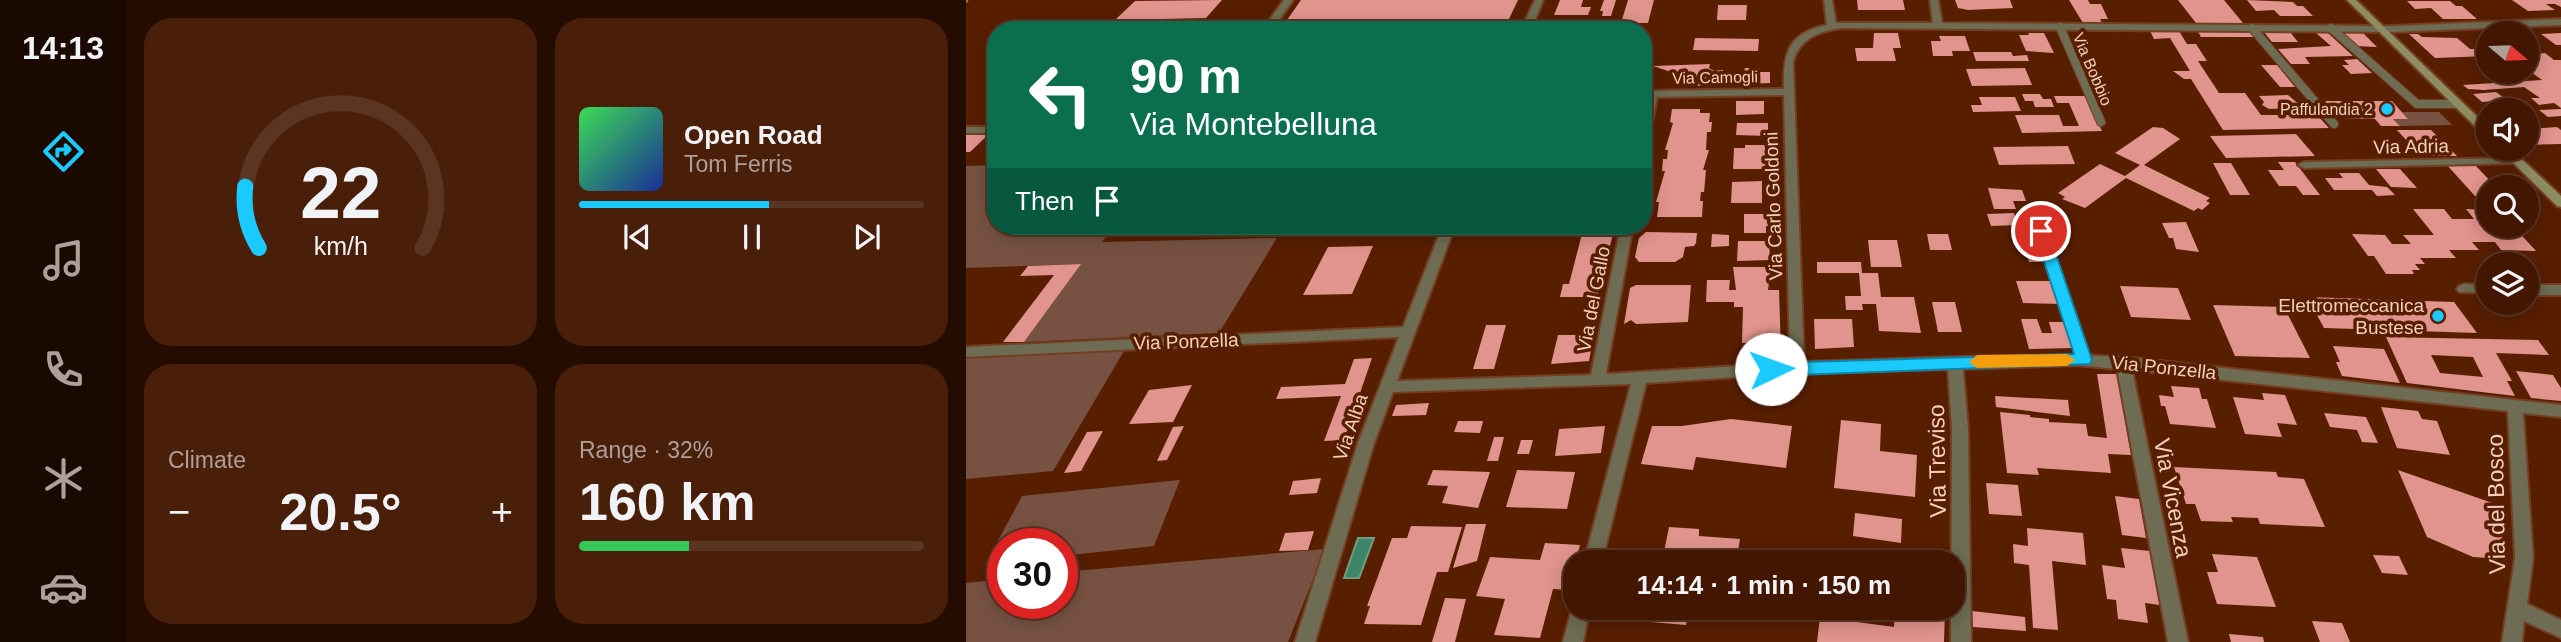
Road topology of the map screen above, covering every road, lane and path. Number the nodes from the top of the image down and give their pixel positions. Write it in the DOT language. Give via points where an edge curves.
graph roads {
  1 [pos="1289,0"];
  2 [pos="1539,0"];
  3 [pos="1828,0"];
  4 [pos="1934,0"];
  5 [pos="2351,0"];
  6 [pos="1274,21"];
  7 [pos="1529,21"];
  8 [pos="2561,22"];
  9 [pos="1832,26"];
  10 [pos="1938,26"];
  11 [pos="2060,27"];
  12 [pos="2252,28"];
  13 [pos="2331,28"];
  14 [pos="2380,28"];
  15 [pos="1788,92"];
  16 [pos="1652,94"];
  17 [pos="2458,104"];
  18 [pos="2476,121"];
  19 [pos="2101,122"];
  20 [pos="2334,124"];
  21 [pos="966,130"];
  22 [pos="987,130"];
  23 [pos="2518,161"];
  24 [pos="2304,165"];
  25 [pos="2561,203"];
  26 [pos="2041,231"];
  27 [pos="1445,235"];
  28 [pos="1625,235"];
  29 [pos="2464,289"];
  30 [pos="2476,289"];
  31 [pos="2539,290"];
  32 [pos="2561,290"];
  33 [pos="1407,332"];
  34 [pos="966,352"];
  35 [pos="2084,360"];
  36 [pos="1955,362"];
  37 [pos="2123,362"];
  38 [pos="1797,368"];
  39 [pos="1640,378"];
  40 [pos="1597,380"];
  41 [pos="1387,387"];
  42 [pos="2515,406"];
  43 [pos="2561,411"];
  44 [pos="1596,550"];
  45 [pos="2517,609"];
  46 [pos="1578,620"];
  47 [pos="2561,629"];
  48 [pos="1306,642"];
  49 [pos="1573,642"];
  50 [pos="1961,642"];
  51 [pos="2178,642"];
  52 [pos="2512,642"];
  1 -- 6 [label="street"];
  2 -- 7 [label="street"];
  3 -- 9 [label="street"];
  4 -- 10 [label="street"];
  5 -- 14 [label="main road"];
  8 -- 14 [label="street"];
  9 -- 10 [label="street"];
  9 -- 15 [label="street, Via Carlo Goldoni" via="1795,44 1788,59"];
  10 -- 11 [label="street"];
  11 -- 12 [label="street"];
  11 -- 19 [label="lane, Via Bobbio"];
  12 -- 13 [label="street"];
  12 -- 20 [label="lane"];
  13 -- 14 [label="street"];
  13 -- 17 [label="lane" via="2417,104"];
  14 -- 17 [label="main road"];
  15 -- 16 [label="street, Via Camogli"];
  15 -- 38 [label="street, Via Carlo Goldoni"];
  17 -- 18 [label="main road"];
  21 -- 22 [label="street"];
  23 -- 24 [label="street, Via Adria"];
  23 -- 25 [label="main road"];
  26 -- 35 [label="lane"];
  27 -- 33 [label="street, Via Alba"];
  28 -- 40 [label="street, Via del Gallo"];
  29 -- 30 [label="street"];
  31 -- 32 [label="street"];
  33 -- 34 [label="street, Via Ponzella"];
  33 -- 41 [label="street, Via Alba"];
  35 -- 36 [label="street, Via Ponzella"];
  35 -- 37 [label="street, Via Ponzella"];
  36 -- 38 [label="street, Via Ponzella"];
  36 -- 50 [label="street, Via Treviso" via="1960,429"];
  37 -- 42 [label="street, Via Ponzella"];
  37 -- 51 [label="street, Via Vicenza"];
  38 -- 39 [label="street, Via Ponzella"];
  39 -- 40 [label="street, Via Ponzella"];
  39 -- 44 [label="street"];
  40 -- 41 [label="street, Via Ponzella"];
  41 -- 48 [label="street, Via Alba"];
  42 -- 43 [label="street, Via Ponzella"];
  42 -- 45 [label="street, Via del Bosco" via="2524,558"];
  45 -- 47 [label="street"];
  45 -- 52 [label="street, Via del Bosco"];
  46 -- 49 [label="street"];
}
